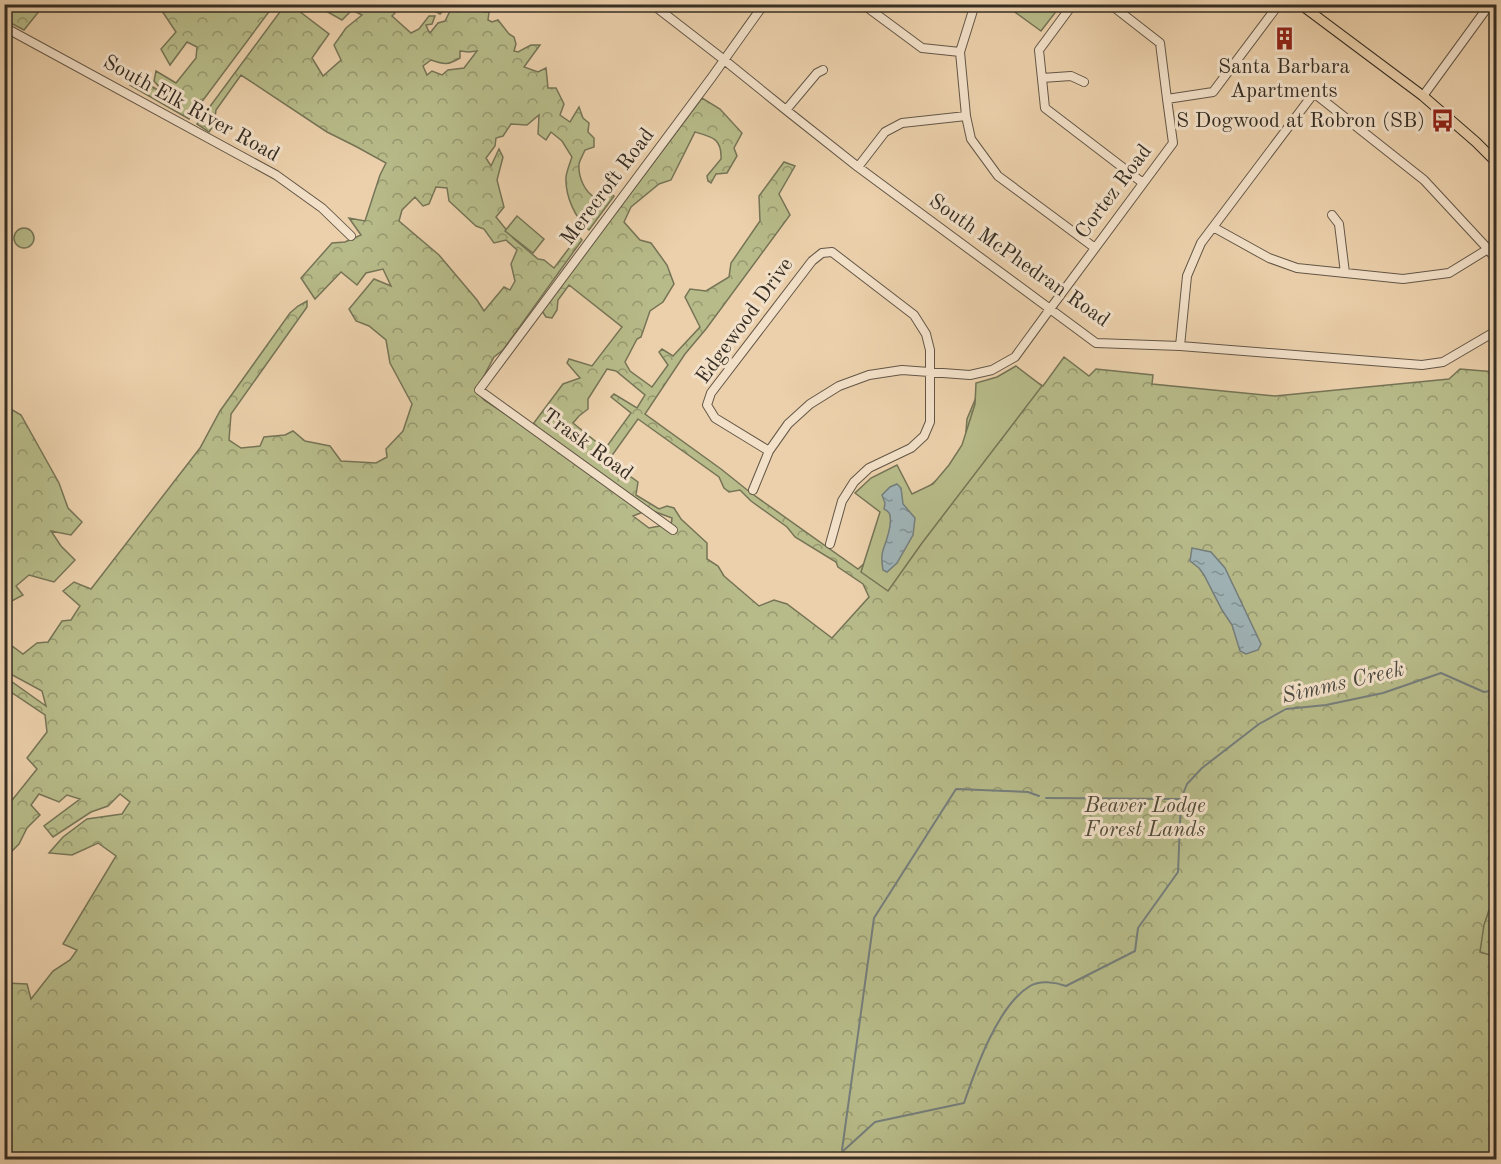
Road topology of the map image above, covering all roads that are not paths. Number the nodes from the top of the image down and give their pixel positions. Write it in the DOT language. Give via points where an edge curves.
graph roads {
  1 [pos="652,4"];
  2 [pos="764,4"];
  3 [pos="975,4"];
  4 [pos="1073,4"];
  5 [pos="1110,4"];
  6 [pos="1279,4"];
  7 [pos="1300,4"];
  8 [pos="1490,4"];
  9 [pos="864,5"];
  10 [pos="1497,9"];
  11 [pos="4,27"];
  12 [pos="960,52"];
  13 [pos="724,60"];
  14 [pos="823,70"];
  15 [pos="1042,78"];
  16 [pos="1084,82"];
  17 [pos="1423,96"];
  18 [pos="1167,99"];
  19 [pos="786,111"];
  20 [pos="966,116"];
  21 [pos="1497,162"];
  22 [pos="858,167"];
  23 [pos="1143,183"];
  24 [pos="1332,215"];
  25 [pos="1213,228"];
  26 [pos="351,237"];
  27 [pos="1095,248"];
  28 [pos="1488,249"];
  29 [pos="1497,260"];
  30 [pos="1345,273"];
  31 [pos="1050,309"];
  32 [pos="1497,331"];
  33 [pos="1180,346"];
  34 [pos="930,371"];
  35 [pos="479,390"];
  36 [pos="769,451"];
  37 [pos="753,490"];
  38 [pos="673,530"];
  39 [pos="830,544"];
  1 -- 13 [label="street, South McPhedran Road"];
  2 -- 13 [label="street, Merecroft Road"];
  3 -- 12 [label="street"];
  4 -- 15 [label="street" via="1039,50"];
  5 -- 18 [label="street, Cortez Road" via="1160,43"];
  6 -- 18 [label="street" via="1213,92"];
  7 -- 17 [label="main road"];
  8 -- 10 [label="street"];
  8 -- 17 [label="street"];
  9 -- 12 [label="street" via="922,48"];
  11 -- 26 [label="street, South Elk River Road" via="276,175 322,208"];
  12 -- 20 [label="street"];
  13 -- 19 [label="street, South McPhedran Road"];
  13 -- 35 [label="street, Merecroft Road"];
  14 -- 19 [label="street"];
  15 -- 16 [label="street" via="1071,76"];
  15 -- 23 [label="street" via="1045,108"];
  17 -- 21 [label="main road"];
  18 -- 23 [label="street, Cortez Road" via="1173,142"];
  19 -- 22 [label="street, South McPhedran Road"];
  20 -- 22 [label="street" via="902,123 885,132"];
  20 -- 27 [label="street" via="971,139 998,176"];
  22 -- 31 [label="street, South McPhedran Road"];
  23 -- 27 [label="street, Cortez Road"];
  24 -- 30 [label="street" via="1339,224"];
  25 -- 28 [label="street" via="1314,93 1424,180"];
  25 -- 30 [label="street" via="1269,258 1298,268"];
  25 -- 33 [label="street" via="1201,243 1187,276"];
  27 -- 31 [label="street, Cortez Road"];
  28 -- 29 [label="street"];
  28 -- 30 [label="street" via="1449,273 1403,279"];
  31 -- 33 [label="street, South McPhedran Road" via="1096,343"];
  31 -- 34 [label="street, Cortez Road" via="1015,357 992,370 970,375"];
  32 -- 33 [label="street, South McPhedran Road" via="1443,362 1422,365"];
  34 -- 36 [label="street, Cortez Road" via="869,375 839,386 788,424"];
  34 -- 36 [label="street, Edgewood Drive" via="926,334 914,315 832,252 822,253 711,393 707,405 714,418"];
  34 -- 39 [label="street, Edgewood Drive" via="930,422 924,436 911,448 869,468 854,482 842,501"];
  35 -- 38 [label="street, Trask Road"];
  36 -- 37 [label="street, Cortez Road"];
}
